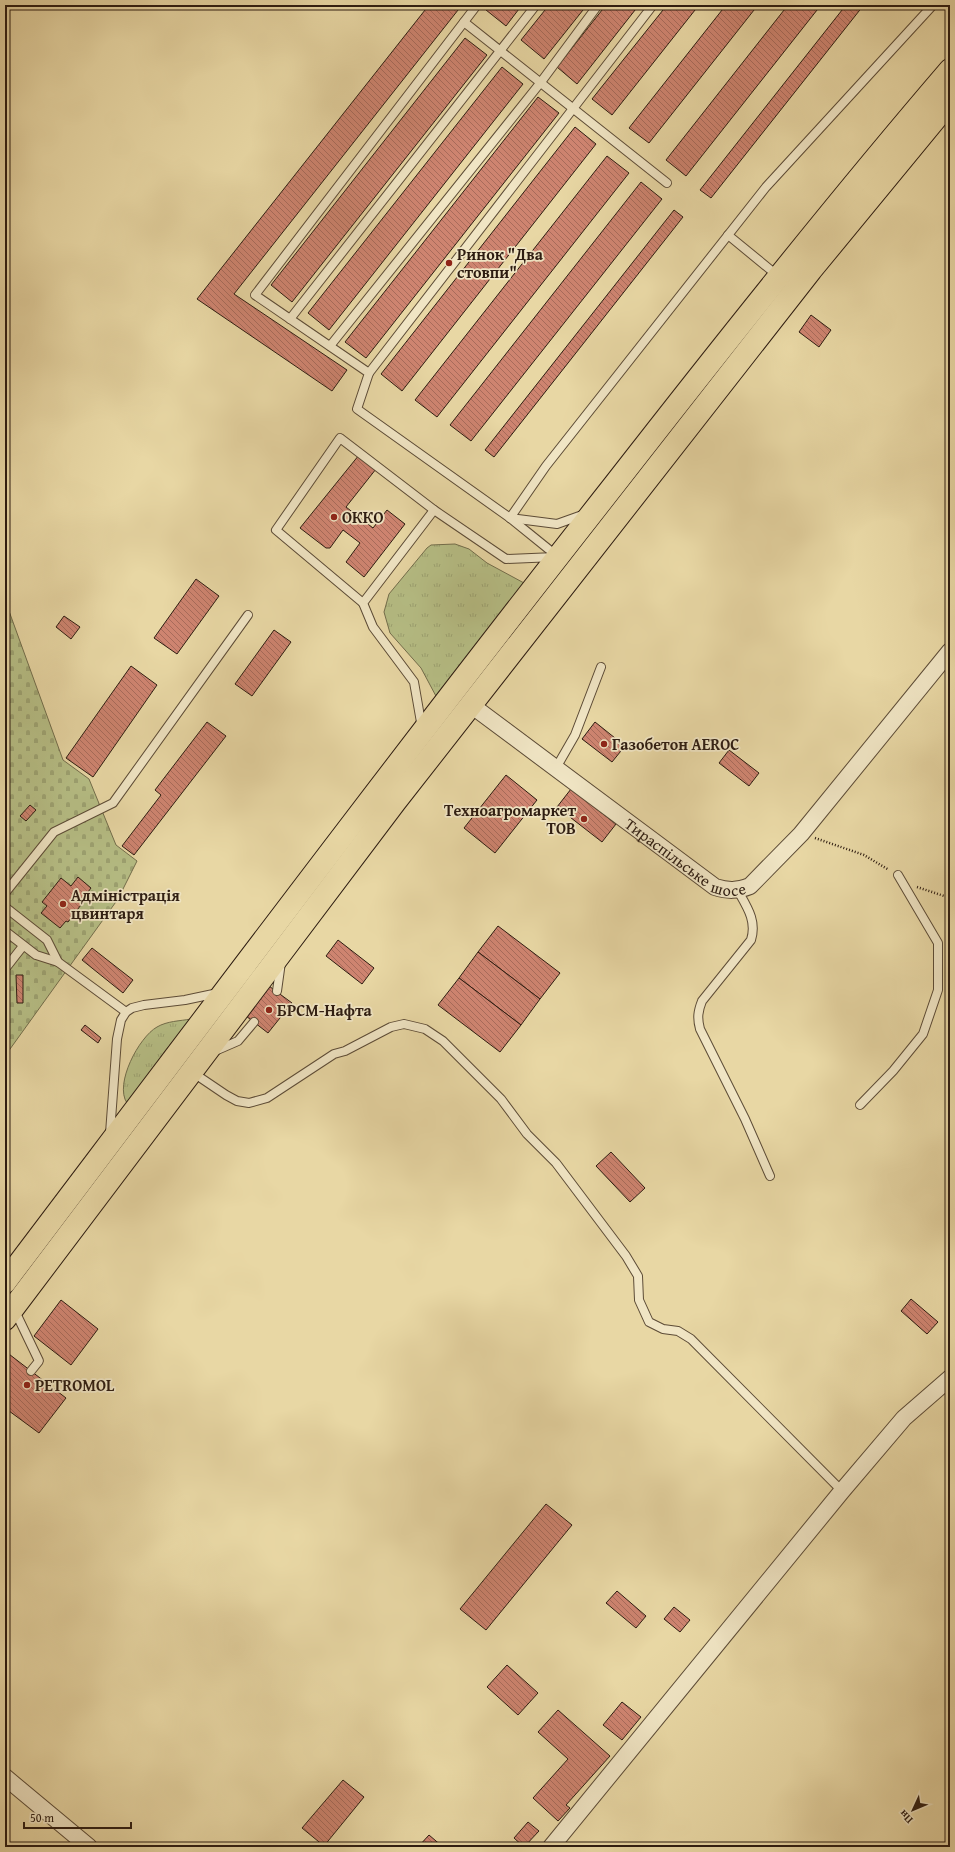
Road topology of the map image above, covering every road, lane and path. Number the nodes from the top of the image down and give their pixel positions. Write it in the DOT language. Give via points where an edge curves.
graph roads {
  1 [pos="477,5"];
  2 [pos="536,5"];
  3 [pos="598,5"];
  4 [pos="653,5"];
  5 [pos="933,5"];
  6 [pos="464,22"];
  7 [pos="500,50"];
  8 [pos="950,70"];
  9 [pos="541,82"];
  10 [pos="950,101"];
  11 [pos="573,109"];
  12 [pos="666,183"];
  13 [pos="728,235"];
  14 [pos="778,276"];
  15 [pos="290,319"];
  16 [pos="330,346"];
  17 [pos="369,373"];
  18 [pos="434,510"];
  19 [pos="594,510"];
  20 [pos="510,518"];
  21 [pos="558,556"];
  22 [pos="364,603"];
  23 [pos="248,615"];
  24 [pos="950,651"];
  25 [pos="601,667"];
  26 [pos="471,705"];
  27 [pos="422,732"];
  28 [pos="556,768"];
  29 [pos="801,834"];
  30 [pos="898,875"];
  31 [pos="738,891"];
  32 [pos="5,893"];
  33 [pos="950,898"];
  34 [pos="5,907"];
  35 [pos="5,931"];
  36 [pos="23,946"];
  37 [pos="282,950"];
  38 [pos="58,962"];
  39 [pos="5,969"];
  40 [pos="225,991"];
  41 [pos="277,991"];
  42 [pos="126,1012"];
  43 [pos="254,1022"];
  44 [pos="196,1064"];
  45 [pos="860,1105"];
  46 [pos="109,1145"];
  47 [pos="770,1176"];
  48 [pos="5,1282"];
  49 [pos="9,1313"];
  50 [pos="31,1372"];
  51 [pos="950,1378"];
  52 [pos="842,1491"];
  53 [pos="5,1777"];
  54 [pos="89,1847"];
  55 [pos="551,1847"];
  1 -- 6 [label="lane"];
  2 -- 7 [label="lane"];
  3 -- 9 [label="lane"];
  4 -- 11 [label="lane"];
  5 -- 13 [label="lane" via="766,187"];
  6 -- 7 [label="lane"];
  6 -- 15 [label="lane" via="255,295"];
  7 -- 9 [label="lane"];
  7 -- 15 [label="lane"];
  8 -- 14 [label="highway"];
  9 -- 11 [label="lane"];
  9 -- 16 [label="lane"];
  10 -- 26 [label="highway" via="810,270"];
  11 -- 12 [label="lane"];
  11 -- 17 [label="lane"];
  13 -- 14 [label="lane"];
  13 -- 20 [label="lane" via="546,466"];
  14 -- 19 [label="highway"];
  15 -- 16 [label="lane"];
  16 -- 17 [label="lane"];
  17 -- 20 [label="lane" via="358,409"];
  18 -- 21 [label="lane" via="506,559"];
  18 -- 22 [label="lane"];
  18 -- 22 [label="lane" via="340,438 276,530"];
  19 -- 20 [label="lane" via="557,524"];
  19 -- 21 [label="highway"];
  20 -- 21 [label="lane"];
  21 -- 27 [label="highway"];
  22 -- 27 [label="lane" via="373,627 414,682"];
  23 -- 32 [label="lane" via="113,803 54,832"];
  24 -- 29 [label="street, Тираспільське шосе"];
  25 -- 28 [label="lane" via="575,735"];
  26 -- 28 [label="street, Тираспільське шосе"];
  26 -- 37 [label="highway"];
  27 -- 40 [label="highway"];
  28 -- 31 [label="street, Тираспільське шосе" via="715,887 726,891"];
  29 -- 30 [label="path" via="864,855"];
  29 -- 31 [label="street, Тираспільське шосе" via="750,886"];
  30 -- 33 [label="path" via="917,887"];
  30 -- 45 [label="lane" via="938,943 938,990 923,1034 893,1071"];
  31 -- 47 [label="lane" via="753,922 754,931 751,940 702,1001 698,1019"];
  34 -- 38 [label="lane" via="47,940"];
  35 -- 36 [label="lane"];
  36 -- 38 [label="lane" via="36,955"];
  36 -- 39 [label="lane"];
  37 -- 41 [label="lane"];
  37 -- 44 [label="highway"];
  38 -- 42 [label="lane"];
  40 -- 42 [label="lane" via="185,1000 144,1005"];
  40 -- 46 [label="highway"];
  42 -- 46 [label="lane" via="121,1020 117,1038"];
  43 -- 44 [label="lane" via="238,1041"];
  44 -- 49 [label="highway"];
  44 -- 52 [label="lane" via="226,1095 237,1101 249,1103 266,1098 334,1054 391,1027 404,1024 434,1034 501,1099 527,1134 556,1163 626,1256 638,1276 639,1300 649,1322 691,1339"];
  46 -- 48 [label="highway"];
  49 -- 50 [label="lane" via="40,1361"];
  51 -- 52 [label="street" via="904,1418"];
  52 -- 55 [label="street"];
  53 -- 54 [label="street"];
}
